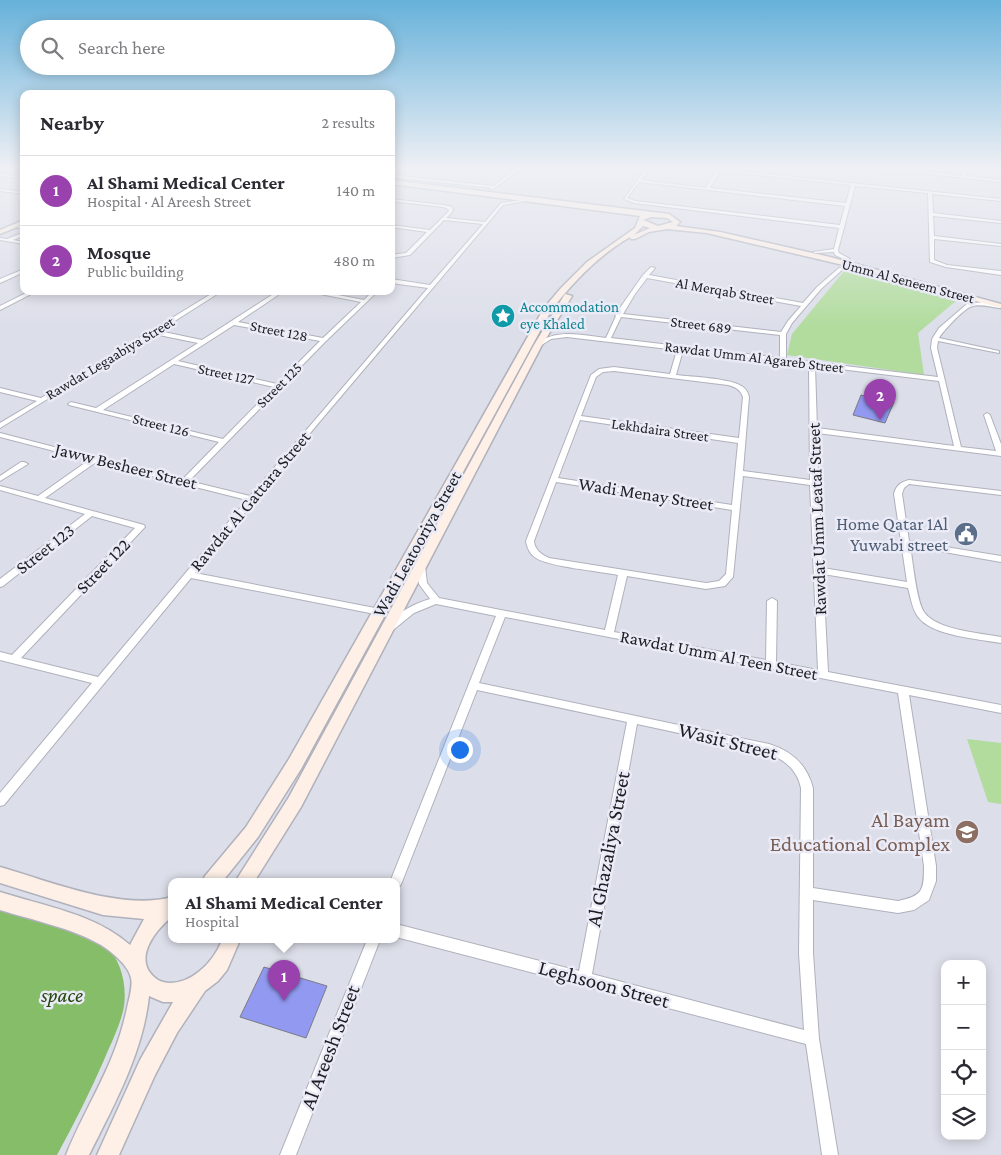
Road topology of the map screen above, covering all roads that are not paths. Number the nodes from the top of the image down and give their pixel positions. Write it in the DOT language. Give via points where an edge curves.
graph roads {
  1 [pos="676,220"];
  2 [pos="441,221"];
  3 [pos="463,221"];
  4 [pos="643,221"];
  5 [pos="647,221"];
  6 [pos="679,221"];
  7 [pos="791,221"];
  8 [pos="844,221"];
  9 [pos="930,221"];
  10 [pos="486,223"];
  11 [pos="20,226"];
  12 [pos="395,227"];
  13 [pos="665,227"];
  14 [pos="842,227"];
  15 [pos="430,231"];
  16 [pos="0,235"];
  17 [pos="20,236"];
  18 [pos="931,237"];
  19 [pos="8,240"];
  20 [pos="20,242"];
  21 [pos="1001,245"];
  22 [pos="836,250"];
  23 [pos="815,252"];
  24 [pos="395,256"];
  25 [pos="831,260"];
  26 [pos="848,260"];
  27 [pos="652,268"];
  28 [pos="865,268"];
  29 [pos="841,269"];
  30 [pos="20,272"];
  31 [pos="1001,273"];
  32 [pos="645,276"];
  33 [pos="0,281"];
  34 [pos="395,282"];
  35 [pos="431,287"];
  36 [pos="957,294"];
  37 [pos="27,295"];
  38 [pos="214,295"];
  39 [pos="276,295"];
  40 [pos="329,295"];
  41 [pos="371,295"];
  42 [pos="363,301"];
  43 [pos="804,305"];
  44 [pos="969,305"];
  45 [pos="1001,305"];
  46 [pos="0,308"];
  47 [pos="618,315"];
  48 [pos="552,321"];
  49 [pos="234,322"];
  50 [pos="154,332"];
  51 [pos="783,334"];
  52 [pos="567,335"];
  53 [pos="608,339"];
  54 [pos="935,339"];
  55 [pos="324,340"];
  56 [pos="204,342"];
  57 [pos="538,345"];
  58 [pos="681,348"];
  59 [pos="999,352"];
  60 [pos="783,360"];
  61 [pos="174,362"];
  62 [pos="812,364"];
  63 [pos="673,376"];
  64 [pos="941,379"];
  65 [pos="279,386"];
  66 [pos="0,390"];
  67 [pos="42,400"];
  68 [pos="71,404"];
  69 [pos="98,410"];
  70 [pos="987,415"];
  71 [pos="578,418"];
  72 [pos="0,426"];
  73 [pos="813,430"];
  74 [pos="0,435"];
  75 [pos="224,441"];
  76 [pos="742,442"];
  77 [pos="958,448"];
  78 [pos="1001,454"];
  79 [pos="96,458"];
  80 [pos="24,464"];
  81 [pos="739,473"];
  82 [pos="0,479"];
  83 [pos="555,480"];
  84 [pos="185,481"];
  85 [pos="814,483"];
  86 [pos="0,488"];
  87 [pos="1001,493"];
  88 [pos="40,498"];
  89 [pos="252,499"];
  90 [pos="736,508"];
  91 [pos="90,513"];
  92 [pos="906,543"];
  93 [pos="1001,559"];
  94 [pos="421,567"];
  95 [pos="819,570"];
  96 [pos="623,573"];
  97 [pos="188,575"];
  98 [pos="0,584"];
  99 [pos="912,586"];
  100 [pos="436,601"];
  101 [pos="772,601"];
  102 [pos="380,612"];
  103 [pos="502,613"];
  104 [pos="388,630"];
  105 [pos="609,634"];
  106 [pos="1001,640"];
  107 [pos="0,656"];
  108 [pos="14,659"];
  109 [pos="771,665"];
  110 [pos="823,675"];
  111 [pos="99,681"];
  112 [pos="475,686"];
  113 [pos="903,690"];
  114 [pos="1001,709"];
  115 [pos="633,719"];
  116 [pos="0,801"];
  117 [pos="0,875"];
  118 [pos="215,878"];
  119 [pos="247,878"];
  120 [pos="398,878"];
  121 [pos="806,893"];
  122 [pos="0,901"];
  123 [pos="168,907"];
  124 [pos="168,909"];
  125 [pos="400,931"];
  126 [pos="230,943"];
  127 [pos="371,943"];
  128 [pos="138,970"];
  129 [pos="584,979"];
  130 [pos="198,985"];
  131 [pos="812,1039"];
  132 [pos="77,1155"];
  133 [pos="108,1155"];
  134 [pos="288,1155"];
  135 [pos="830,1155"];
  1 -- 13 [label="street" via="676,224"];
  2 -- 15 [label="street"];
  3 -- 10 [label="street"];
  4 -- 102 [label="street, Wadi Leatooriya Street" via="638,229 579,272 548,308"];
  5 -- 13 [label="street, Umm Al Seneem Street"];
  6 -- 23 [label="street, Umm Al Seneem Street"];
  7 -- 14 [label="street"];
  8 -- 14 [label="street"];
  9 -- 18 [label="street"];
  10 -- 35 [label="street, Rawdat Al Gattara Street"];
  11 -- 16 [label="street"];
  12 -- 15 [label="street"];
  13 -- 25 [label="street, Umm Al Seneem Street" via="703,231"];
  13 -- 48 [label="street, Wadi Leatooriya Street" via="639,234 605,258 572,290"];
  14 -- 22 [label="street"];
  15 -- 24 [label="street" via="408,254"];
  16 -- 19 [label="street"];
  17 -- 19 [label="street"];
  18 -- 21 [label="street"];
  18 -- 31 [label="street" via="931,260 935,263"];
  19 -- 20 [label="street"];
  22 -- 23 [label="street"];
  22 -- 26 [label="street"];
  23 -- 26 [label="street, Umm Al Seneem Street"];
  25 -- 28 [label="street, Umm Al Seneem Street"];
  25 -- 29 [label="street"];
  26 -- 45 [label="street, Umm Al Seneem Street"];
  27 -- 32 [label="street"];
  28 -- 29 [label="street"];
  28 -- 36 [label="street, Umm Al Seneem Street"];
  29 -- 43 [label="street"];
  30 -- 33 [label="street"];
  32 -- 43 [label="street, Al Merqab Street"];
  32 -- 47 [label="street"];
  34 -- 35 [label="street"];
  35 -- 89 [label="street, Rawdat Al Gattara Street"];
  36 -- 44 [label="street"];
  36 -- 45 [label="street, Umm Al Seneem Street"];
  37 -- 46 [label="street"];
  38 -- 50 [label="street, Rawdat Legaabiya Street"];
  39 -- 49 [label="street, Street 126"];
  40 -- 42 [label="street"];
  41 -- 42 [label="street, Street 125"];
  42 -- 55 [label="street, Street 125"];
  43 -- 51 [label="street"];
  44 -- 45 [label="street"];
  44 -- 54 [label="street" via="941,329"];
  47 -- 51 [label="street, Street 689"];
  47 -- 53 [label="street"];
  48 -- 52 [label="street" via="554,329"];
  48 -- 57 [label="street, Wadi Leatooriya Street"];
  49 -- 55 [label="street, Street 128"];
  49 -- 56 [label="street, Street 126"];
  50 -- 56 [label="street"];
  50 -- 67 [label="street, Rawdat Legaabiya Street"];
  51 -- 60 [label="street"];
  52 -- 53 [label="street, Rawdat Umm Al Agareb Street"];
  52 -- 57 [label="street, Rawdat Umm Al Agareb Street" via="550,338"];
  53 -- 58 [label="street, Rawdat Umm Al Agareb Street"];
  54 -- 59 [label="street"];
  54 -- 64 [label="street"];
  55 -- 65 [label="street, Street 125"];
  56 -- 61 [label="street, Street 126"];
  57 -- 94 [label="street, Wadi Leatooriya Street"];
  58 -- 60 [label="street, Rawdat Umm Al Agareb Street"];
  58 -- 63 [label="street"];
  60 -- 62 [label="street, Rawdat Umm Al Agareb Street"];
  61 -- 65 [label="street, Street 127"];
  61 -- 69 [label="street, Street 126"];
  62 -- 64 [label="street, Rawdat Umm Al Agareb Street"];
  62 -- 73 [label="street, Rawdat Umm Leataf Street"];
  63 -- 71 [label="street" via="614,368 601,370 593,376"];
  63 -- 76 [label="street" via="728,383 742,388 746,397"];
  64 -- 77 [label="street"];
  65 -- 75 [label="street, Street 125"];
  66 -- 67 [label="street"];
  67 -- 72 [label="street, Rawdat Legaabiya Street"];
  68 -- 69 [label="street, Street 126"];
  69 -- 75 [label="street, Street 126"];
  70 -- 78 [label="street"];
  71 -- 76 [label="street, Lekhdaira Street"];
  71 -- 83 [label="street"];
  73 -- 77 [label="street"];
  73 -- 85 [label="street, Rawdat Umm Leataf Street"];
  74 -- 79 [label="street, Jaww Besheer Street"];
  75 -- 84 [label="street, Street 125"];
  76 -- 81 [label="street"];
  77 -- 78 [label="street"];
  79 -- 84 [label="street, Jaww Besheer Street"];
  79 -- 88 [label="street"];
  80 -- 82 [label="street"];
  81 -- 85 [label="street"];
  81 -- 90 [label="street"];
  83 -- 90 [label="street, Wadi Menay Street"];
  83 -- 96 [label="street" via="530,547 547,560"];
  84 -- 89 [label="street, Jaww Besheer Street"];
  85 -- 95 [label="street, Rawdat Umm Leataf Street"];
  86 -- 88 [label="street, Street 122"];
  87 -- 92 [label="street" via="917,482 902,484 898,494"];
  88 -- 91 [label="street, Street 122"];
  89 -- 97 [label="street, Rawdat Al Gattara Street"];
  90 -- 96 [label="street" via="730,575 722,584 706,586"];
  91 -- 98 [label="street, Street 123"];
  91 -- 108 [label="street, Street 122" via="141,527"];
  92 -- 93 [label="street"];
  92 -- 99 [label="street"];
  94 -- 100 [label="street" via="423,584"];
  94 -- 104 [label="street, Wadi Leatooriya Street"];
  95 -- 99 [label="street"];
  95 -- 110 [label="street, Rawdat Umm Leataf Street"];
  96 -- 105 [label="street"];
  97 -- 102 [label="street"];
  97 -- 111 [label="street, Rawdat Al Gattara Street"];
  99 -- 106 [label="street" via="918,610 930,623 948,630"];
  100 -- 103 [label="street, Rawdat Umm Al Teen Street"];
  100 -- 104 [label="street, Rawdat Umm Al Teen Street" via="409,611"];
  101 -- 109 [label="street"];
  102 -- 118 [label="street, Wadi Leatooriya Street" via="274,800 238,852"];
  103 -- 105 [label="street, Rawdat Umm Al Teen Street"];
  103 -- 112 [label="street"];
  104 -- 119 [label="street, Wadi Leatooriya Street" via="295,802"];
  105 -- 109 [label="street, Rawdat Umm Al Teen Street"];
  107 -- 108 [label="street"];
  108 -- 111 [label="street"];
  109 -- 110 [label="street, Rawdat Umm Al Teen Street"];
  110 -- 113 [label="street, Rawdat Umm Al Teen Street"];
  111 -- 116 [label="street, Rawdat Al Gattara Street"];
  112 -- 115 [label="street, Wasit Street"];
  112 -- 120 [label="street"];
  113 -- 114 [label="street, Rawdat Umm Al Teen Street"];
  113 -- 121 [label="street" via="930,866 925,896 914,904 898,907"];
  115 -- 121 [label="street, Wasit Street" via="769,748 799,765 807,788"];
  115 -- 129 [label="street, Al Ghazaliya Street"];
  117 -- 123 [label="street" via="123,910"];
  121 -- 131 [label="street, Wasit Street"];
  122 -- 128 [label="street" via="89,929 109,939"];
  124 -- 128 [label="street" via="155,918 144,932 138,948"];
  125 -- 129 [label="street, Leghsoon Street"];
  126 -- 130 [label="street" via="223,962"];
  127 -- 134 [label="street, Al Areesh Street"];
  128 -- 130 [label="street" via="151,987 165,992"];
  128 -- 132 [label="street" via="139,1004 133,1033 119,1070"];
  129 -- 131 [label="street, Leghsoon Street"];
  130 -- 133 [label="street" via="160,1039"];
  131 -- 135 [label="street, Wasit Street"];
}
